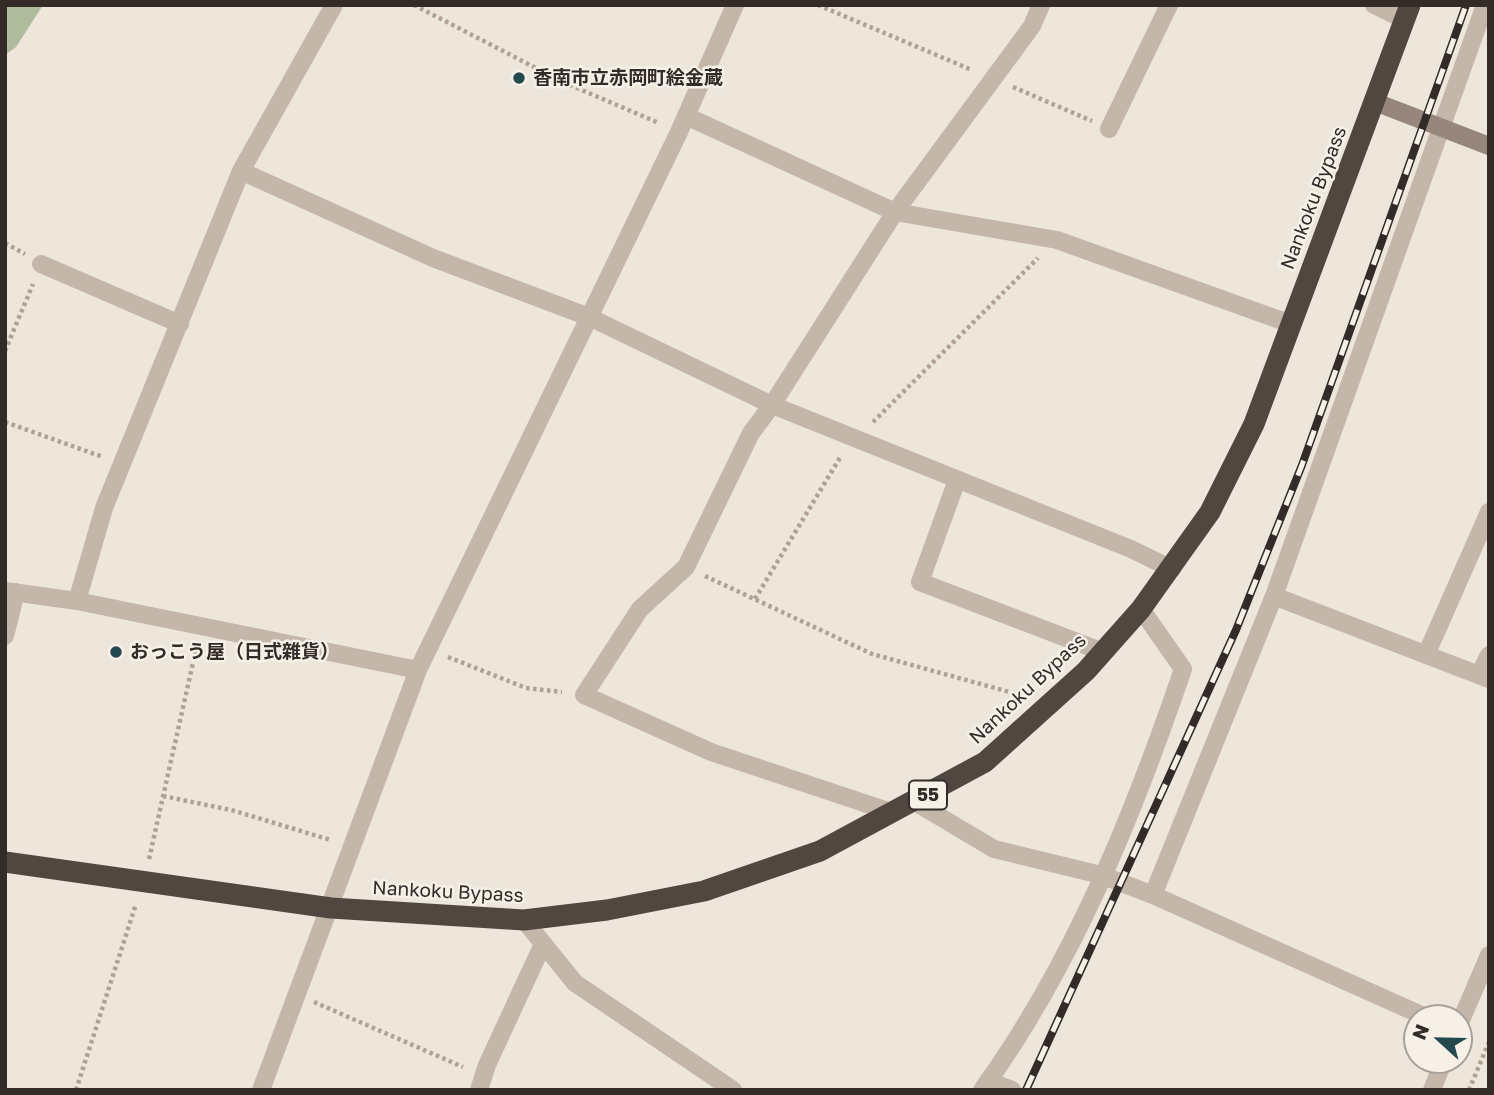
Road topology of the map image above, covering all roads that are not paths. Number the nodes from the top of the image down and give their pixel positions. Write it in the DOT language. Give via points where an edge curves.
graph roads {
  1 [pos="334,5"];
  2 [pos="735,5"];
  3 [pos="1041,5"];
  4 [pos="1169,5"];
  5 [pos="1374,5"];
  6 [pos="1485,5"];
  7 [pos="1408,13"];
  8 [pos="1375,102"];
  9 [pos="682,124"];
  10 [pos="1441,127"];
  11 [pos="1110,129"];
  12 [pos="1489,146"];
  13 [pos="241,171"];
  14 [pos="895,212"];
  15 [pos="41,264"];
  16 [pos="589,317"];
  17 [pos="180,324"];
  18 [pos="1291,324"];
  19 [pos="772,405"];
  20 [pos="957,480"];
  21 [pos="1486,524"];
  22 [pos="1172,569"];
  23 [pos="11,592"];
  24 [pos="1274,596"];
  25 [pos="77,601"];
  26 [pos="1141,609"];
  27 [pos="5,636"];
  28 [pos="1103,652"];
  29 [pos="1426,654"];
  30 [pos="1489,655"];
  31 [pos="418,670"];
  32 [pos="1484,677"];
  33 [pos="915,802"];
  34 [pos="894,813"];
  35 [pos="5,862"];
  36 [pos="1101,875"];
  37 [pos="1153,895"];
  38 [pos="331,908"];
  39 [pos="524,920"];
  40 [pos="543,944"];
  41 [pos="1489,955"];
  42 [pos="1468,1004"];
  43 [pos="1403,1007"];
  44 [pos="481,1083"];
  45 [pos="985,1086"];
  46 [pos="261,1090"];
  47 [pos="733,1090"];
  48 [pos="1012,1090"];
  1 -- 13 [label="street"];
  2 -- 9 [label="street"];
  3 -- 14 [label="street" via="1032,26"];
  4 -- 11 [label="street"];
  5 -- 7 [label="street"];
  6 -- 10 [label="street"];
  7 -- 8 [label="highway, Nankoku Bypass / 55"];
  8 -- 10 [label="main road"];
  8 -- 18 [label="highway, Nankoku Bypass / 55"];
  9 -- 14 [label="street"];
  9 -- 16 [label="street"];
  10 -- 12 [label="main road"];
  10 -- 24 [label="street"];
  13 -- 16 [label="street" via="433,258"];
  13 -- 17 [label="street"];
  14 -- 18 [label="street" via="1057,240"];
  14 -- 19 [label="street"];
  15 -- 17 [label="street"];
  16 -- 19 [label="street"];
  16 -- 31 [label="street"];
  17 -- 25 [label="street" via="104,508"];
  18 -- 22 [label="highway, Nankoku Bypass / 55" via="1254,424 1210,512"];
  19 -- 20 [label="street"];
  19 -- 34 [label="street" via="751,433 686,567 639,609 584,695 711,752"];
  20 -- 22 [label="street"];
  20 -- 28 [label="street" via="920,582"];
  21 -- 29 [label="street"];
  22 -- 26 [label="highway, Nankoku Bypass / 55"];
  23 -- 25 [label="street"];
  23 -- 27 [label="street"];
  24 -- 29 [label="street"];
  24 -- 37 [label="street"];
  25 -- 31 [label="street"];
  26 -- 28 [label="highway, Nankoku Bypass / 55"];
  26 -- 36 [label="street" via="1183,669 1152,759"];
  28 -- 33 [label="highway, Nankoku Bypass / 55" via="985,762"];
  29 -- 32 [label="street"];
  30 -- 32 [label="street"];
  31 -- 38 [label="street"];
  33 -- 34 [label="highway, Nankoku Bypass / 55"];
  33 -- 36 [label="street" via="994,849"];
  34 -- 39 [label="highway, Nankoku Bypass / 55" via="820,851 704,891"];
  35 -- 38 [label="highway, Nankoku Bypass / 55"];
  36 -- 37 [label="street"];
  36 -- 45 [label="street" via="1061,963"];
  37 -- 43 [label="street"];
  38 -- 39 [label="highway, Nankoku Bypass / 55"];
  38 -- 46 [label="street"];
  39 -- 40 [label="street"];
  40 -- 44 [label="street"];
  40 -- 47 [label="street" via="575,983"];
  41 -- 42 [label="street"];
  45 -- 48 [label="street"];
}
